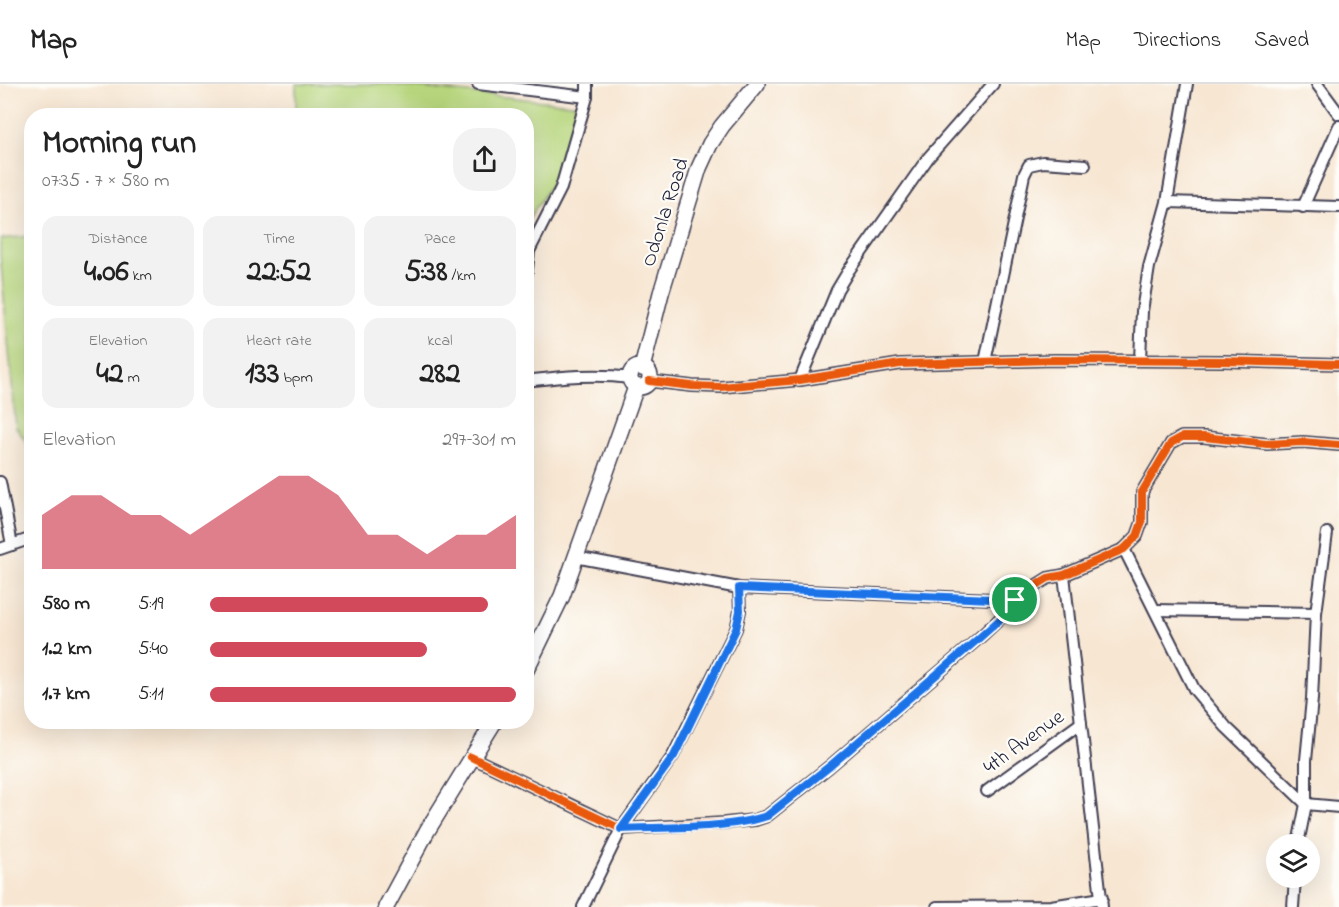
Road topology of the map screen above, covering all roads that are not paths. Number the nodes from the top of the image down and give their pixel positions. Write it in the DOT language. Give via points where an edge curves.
graph roads {
  1 [pos="478,84"];
  2 [pos="587,84"];
  3 [pos="757,84"];
  4 [pos="993,84"];
  5 [pos="1187,84"];
  6 [pos="1317,84"];
  7 [pos="587,97"];
  8 [pos="1339,114"];
  9 [pos="1339,126"];
  10 [pos="1085,165"];
  11 [pos="1167,202"];
  12 [pos="1304,207"];
  13 [pos="1339,207"];
  14 [pos="534,241"];
  15 [pos="1140,360"];
  16 [pos="984,362"];
  17 [pos="1339,364"];
  18 [pos="639,379"];
  19 [pos="534,380"];
  20 [pos="800,380"];
  21 [pos="1339,445"];
  22 [pos="0,482"];
  23 [pos="1327,533"];
  24 [pos="24,540"];
  25 [pos="12,544"];
  26 [pos="0,549"];
  27 [pos="1124,549"];
  28 [pos="575,557"];
  29 [pos="1064,575"];
  30 [pos="739,588"];
  31 [pos="1015,600"];
  32 [pos="1156,610"];
  33 [pos="1316,613"];
  34 [pos="534,654"];
  35 [pos="1081,723"];
  36 [pos="489,729"];
  37 [pos="471,757"];
  38 [pos="987,791"];
  39 [pos="1306,804"];
  40 [pos="1339,807"];
  41 [pos="621,829"];
  42 [pos="1300,834"];
  43 [pos="1295,888"];
  44 [pos="1102,903"];
  45 [pos="386,907"];
  46 [pos="583,907"];
  47 [pos="937,907"];
  48 [pos="1293,907"];
  1 -- 7 [label="street"];
  2 -- 7 [label="street"];
  3 -- 18 [label="street, Odonla Road" via="722,126 699,168"];
  4 -- 20 [label="street" via="928,159 849,270"];
  5 -- 11 [label="street"];
  6 -- 8 [label="street"];
  7 -- 14 [label="street" via="561,188"];
  9 -- 12 [label="street"];
  10 -- 16 [label="street" via="1029,165"];
  11 -- 12 [label="street"];
  11 -- 15 [label="street" via="1149,267"];
  12 -- 13 [label="street"];
  15 -- 16 [label="street"];
  15 -- 17 [label="street"];
  16 -- 20 [label="street" via="900,364"];
  18 -- 19 [label="street" via="567,376"];
  18 -- 20 [label="street" via="721,387"];
  18 -- 28 [label="street, Odonla Road"];
  21 -- 27 [label="street" via="1182,437 1171,443 1142,492 1142,522 1137,536"];
  22 -- 25 [label="street"];
  23 -- 33 [label="street"];
  24 -- 25 [label="street"];
  25 -- 26 [label="street"];
  27 -- 29 [label="street"];
  27 -- 32 [label="street"];
  28 -- 30 [label="street"];
  28 -- 34 [label="street, Odonla Road" via="562,596"];
  29 -- 31 [label="street" via="1048,578"];
  29 -- 35 [label="street"];
  30 -- 31 [label="street"];
  30 -- 41 [label="street" via="736,629 674,756"];
  31 -- 41 [label="street" via="1004,616 978,639 767,816 725,823"];
  32 -- 33 [label="street"];
  32 -- 39 [label="street" via="1194,689 1226,727"];
  33 -- 39 [label="street"];
  35 -- 38 [label="street, 4th Avenue"];
  35 -- 44 [label="street"];
  36 -- 37 [label="street"];
  37 -- 41 [label="street"];
  37 -- 45 [label="street"];
  39 -- 40 [label="street"];
  39 -- 42 [label="street"];
  41 -- 46 [label="street"];
  43 -- 48 [label="street"];
  44 -- 47 [label="street"];
}
